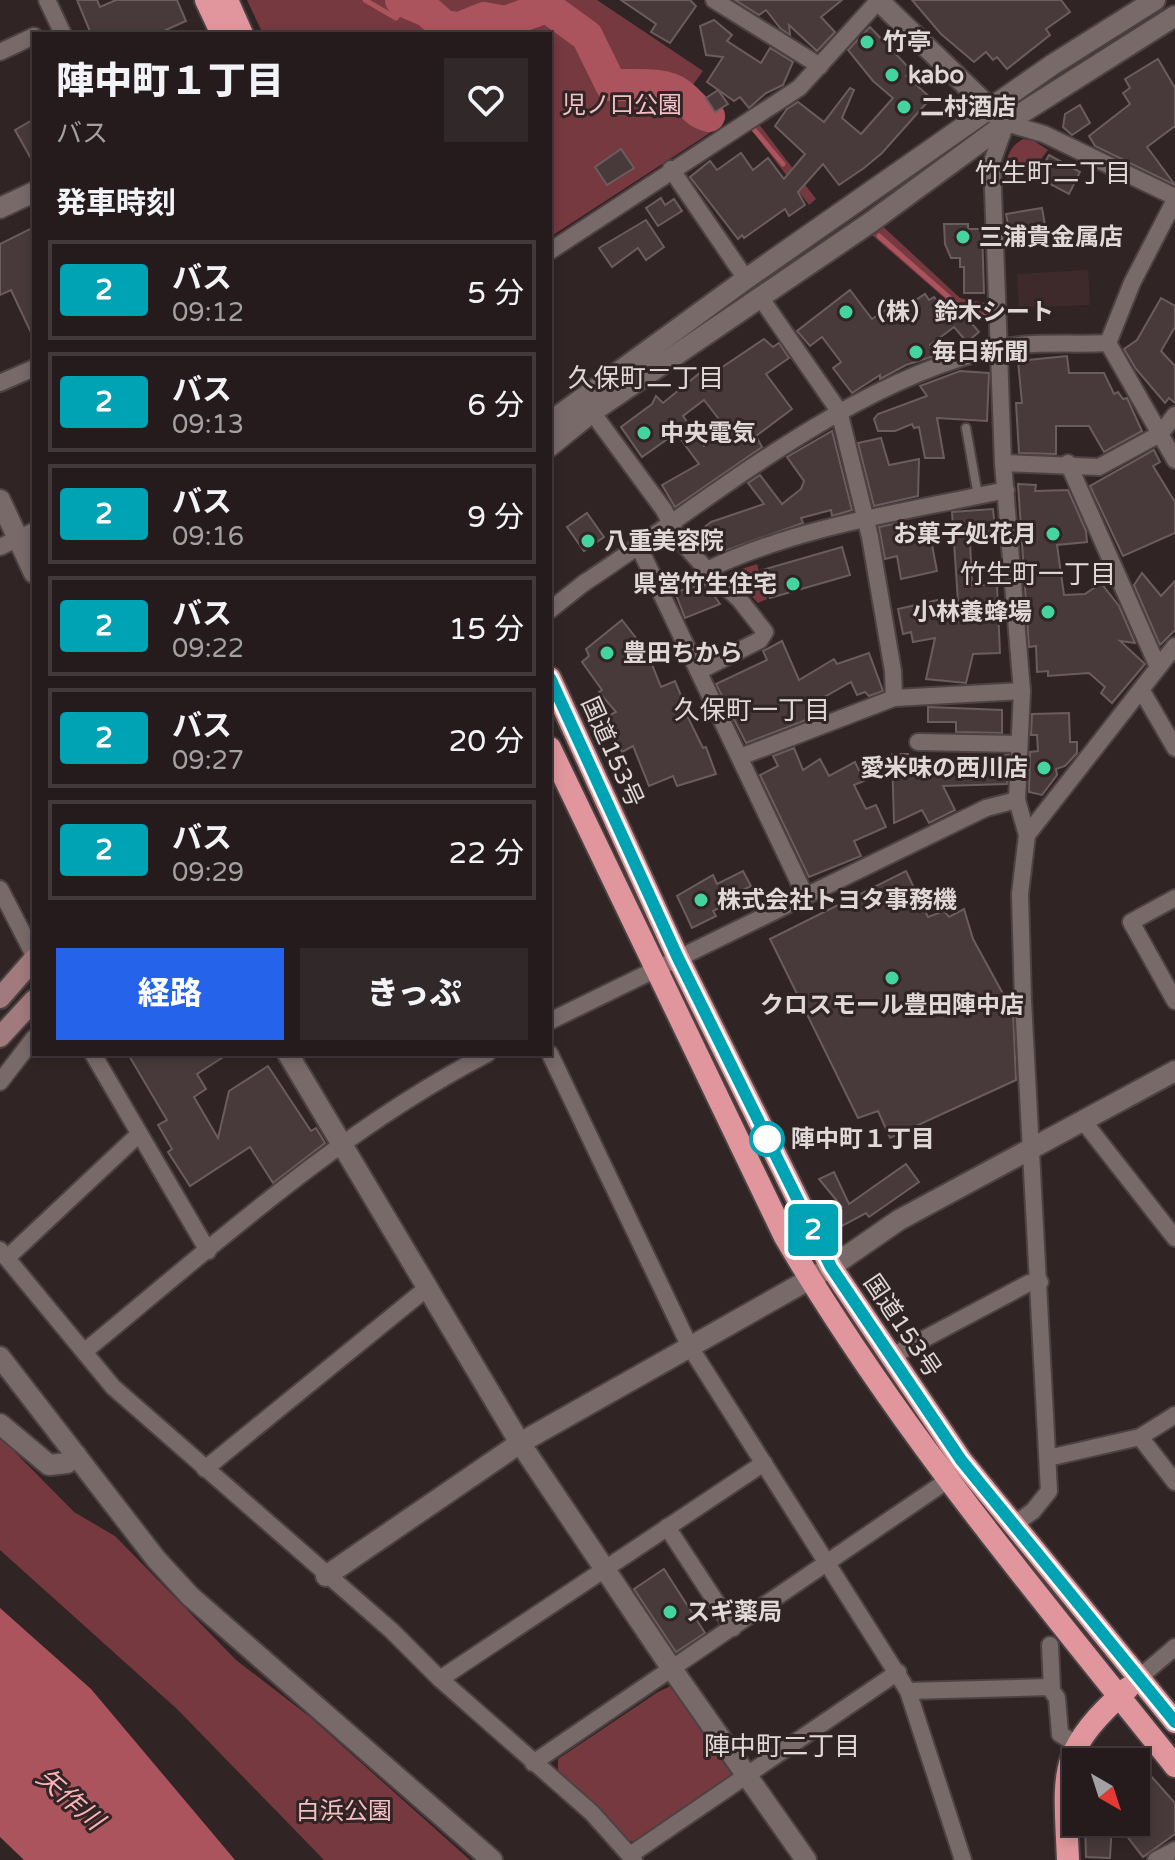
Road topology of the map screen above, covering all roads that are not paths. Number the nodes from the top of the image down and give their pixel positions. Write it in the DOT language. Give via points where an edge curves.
graph roads {
  1 [pos="47,0"];
  2 [pos="206,0"];
  3 [pos="227,0"];
  4 [pos="714,0"];
  5 [pos="878,0"];
  6 [pos="1155,0"];
  7 [pos="1175,16"];
  8 [pos="60,29"];
  9 [pos="221,32"];
  10 [pos="241,32"];
  11 [pos="32,37"];
  12 [pos="0,52"];
  13 [pos="820,66"];
  14 [pos="989,110"];
  15 [pos="1006,123"];
  16 [pos="671,169"];
  17 [pos="32,193"];
  18 [pos="1175,198"];
  19 [pos="0,208"];
  20 [pos="552,250"];
  21 [pos="746,279"];
  22 [pos="760,297"];
  23 [pos="1108,343"];
  24 [pos="1001,348"];
  25 [pos="32,369"];
  26 [pos="0,383"];
  27 [pos="839,411"];
  28 [pos="592,412"];
  29 [pos="1175,415"];
  30 [pos="552,421"];
  31 [pos="966,428"];
  32 [pos="1160,434"];
  33 [pos="552,444"];
  34 [pos="1175,460"];
  35 [pos="1003,463"];
  36 [pos="1068,463"];
  37 [pos="1006,490"];
  38 [pos="978,496"];
  39 [pos="0,500"];
  40 [pos="866,520"];
  41 [pos="672,524"];
  42 [pos="17,539"];
  43 [pos="639,547"];
  44 [pos="32,569"];
  45 [pos="707,570"];
  46 [pos="552,609"];
  47 [pos="1175,646"];
  48 [pos="1158,667"];
  49 [pos="699,671"];
  50 [pos="552,682"];
  51 [pos="1022,691"];
  52 [pos="1142,691"];
  53 [pos="894,698"];
  54 [pos="918,742"];
  55 [pos="1019,744"];
  56 [pos="1175,748"];
  57 [pos="552,752"];
  58 [pos="740,757"];
  59 [pos="1017,800"];
  60 [pos="1027,835"];
  61 [pos="0,889"];
  62 [pos="805,895"];
  63 [pos="1175,898"];
  64 [pos="32,953"];
  65 [pos="678,958"];
  66 [pos="32,959"];
  67 [pos="656,968"];
  68 [pos="0,998"];
  69 [pos="1175,1001"];
  70 [pos="32,1002"];
  71 [pos="552,1020"];
  72 [pos="0,1037"];
  73 [pos="32,1041"];
  74 [pos="94,1056"];
  75 [pos="289,1056"];
  76 [pos="483,1056"];
  77 [pos="551,1056"];
  78 [pos="1175,1071"];
  79 [pos="0,1082"];
  80 [pos="1084,1122"];
  81 [pos="138,1135"];
  82 [pos="343,1144"];
  83 [pos="1030,1152"];
  84 [pos="1174,1235"];
  85 [pos="208,1251"];
  86 [pos="4,1254"];
  87 [pos="831,1267"];
  88 [pos="809,1278"];
  89 [pos="1040,1282"];
  90 [pos="427,1288"];
  91 [pos="690,1347"];
  92 [pos="85,1351"];
  93 [pos="892,1356"];
  94 [pos="0,1357"];
  95 [pos="1175,1415"];
  96 [pos="0,1424"];
  97 [pos="1140,1437"];
  98 [pos="520,1443"];
  99 [pos="76,1455"];
  100 [pos="1048,1458"];
  101 [pos="764,1463"];
  102 [pos="205,1469"];
  103 [pos="948,1480"];
  104 [pos="1175,1482"];
  105 [pos="1012,1526"];
  106 [pos="667,1527"];
  107 [pos="830,1563"];
  108 [pos="604,1569"];
  109 [pos="326,1576"];
  110 [pos="733,1628"];
  111 [pos="1050,1645"];
  112 [pos="1175,1647"];
  113 [pos="672,1669"];
  114 [pos="898,1672"];
  115 [pos="1140,1677"];
  116 [pos="440,1679"];
  117 [pos="1052,1689"];
  118 [pos="908,1691"];
  119 [pos="1119,1696"];
  120 [pos="1175,1722"];
  121 [pos="1076,1744"];
  122 [pos="533,1763"];
  123 [pos="1175,1766"];
  124 [pos="745,1776"];
  125 [pos="1175,1850"];
  126 [pos="632,1857"];
  127 [pos="492,1860"];
  128 [pos="806,1860"];
  129 [pos="963,1860"];
  130 [pos="1068,1860"];
  131 [pos="1156,1860"];
  1 -- 8 [label="street"];
  2 -- 9 [label="highway"];
  3 -- 10 [label="highway"];
  4 -- 13 [label="street"];
  5 -- 13 [label="street"];
  5 -- 14 [label="street"];
  6 -- 14 [label="street"];
  7 -- 15 [label="street"];
  11 -- 12 [label="street"];
  13 -- 16 [label="street" via="799,88"];
  14 -- 15 [label="street"];
  14 -- 21 [label="street"];
  15 -- 18 [label="street" via="1044,134"];
  15 -- 22 [label="street"];
  15 -- 24 [label="street" via="992,162"];
  16 -- 20 [label="street"];
  16 -- 21 [label="street"];
  17 -- 19 [label="street"];
  18 -- 23 [label="street"];
  21 -- 30 [label="street"];
  22 -- 27 [label="street"];
  22 -- 28 [label="street"];
  23 -- 24 [label="street"];
  23 -- 32 [label="street"];
  24 -- 27 [label="street" via="948,363"];
  24 -- 35 [label="street"];
  25 -- 26 [label="street"];
  27 -- 40 [label="street"];
  27 -- 41 [label="street"];
  28 -- 33 [label="street"];
  28 -- 41 [label="street"];
  29 -- 32 [label="street"];
  31 -- 38 [label="lane"];
  32 -- 34 [label="street"];
  32 -- 36 [label="street" via="1099,467"];
  35 -- 36 [label="street"];
  35 -- 37 [label="street"];
  36 -- 48 [label="street"];
  37 -- 38 [label="street"];
  37 -- 51 [label="street"];
  38 -- 40 [label="street"];
  39 -- 42 [label="street"];
  40 -- 45 [label="street" via="744,552"];
  40 -- 53 [label="street"];
  41 -- 43 [label="street"];
  41 -- 45 [label="street"];
  42 -- 44 [label="street"];
  43 -- 46 [label="street"];
  43 -- 49 [label="street"];
  45 -- 49 [label="street" via="765,632 760,640"];
  47 -- 48 [label="street"];
  48 -- 52 [label="street"];
  49 -- 58 [label="street"];
  50 -- 65 [label="highway, 国道153号"];
  51 -- 53 [label="street"];
  51 -- 55 [label="street"];
  52 -- 56 [label="street"];
  52 -- 60 [label="street"];
  53 -- 58 [label="street"];
  54 -- 55 [label="street"];
  55 -- 59 [label="street"];
  57 -- 67 [label="highway, 国道153号"];
  58 -- 62 [label="street"];
  59 -- 60 [label="street"];
  59 -- 62 [label="street" via="986,808"];
  60 -- 83 [label="street" via="1020,894"];
  61 -- 64 [label="street"];
  62 -- 65 [label="street"];
  63 -- 69 [label="street" via="1131,922"];
  65 -- 67 [label="street"];
  65 -- 87 [label="highway, 国道153号"];
  66 -- 68 [label="main road"];
  67 -- 71 [label="street"];
  67 -- 88 [label="highway, 国道153号"];
  70 -- 72 [label="main road"];
  73 -- 79 [label="street"];
  74 -- 81 [label="street"];
  75 -- 82 [label="street"];
  76 -- 82 [label="street" via="442,1077"];
  77 -- 91 [label="street"];
  78 -- 80 [label="street"];
  80 -- 83 [label="street"];
  80 -- 84 [label="street"];
  81 -- 85 [label="street"];
  81 -- 86 [label="street"];
  82 -- 85 [label="street"];
  82 -- 90 [label="street"];
  83 -- 87 [label="street" via="899,1220"];
  83 -- 89 [label="street"];
  85 -- 92 [label="street"];
  86 -- 92 [label="street"];
  87 -- 88 [label="street"];
  87 -- 93 [label="highway, 国道153号"];
  88 -- 91 [label="street"];
  88 -- 103 [label="highway, 国道153号"];
  89 -- 93 [label="street" via="1029,1283"];
  89 -- 100 [label="street"];
  90 -- 98 [label="street"];
  90 -- 102 [label="street"];
  91 -- 98 [label="street"];
  91 -- 101 [label="street"];
  92 -- 102 [label="street" via="113,1387"];
  93 -- 105 [label="highway, 国道153号"];
  94 -- 99 [label="street"];
  95 -- 97 [label="street"];
  96 -- 99 [label="street" via="49,1465 67,1463"];
  97 -- 100 [label="street"];
  97 -- 104 [label="street"];
  98 -- 108 [label="street"];
  98 -- 109 [label="street"];
  99 -- 127 [label="street" via="190,1596"];
  100 -- 105 [label="street" via="1049,1491"];
  101 -- 106 [label="street"];
  101 -- 107 [label="street"];
  102 -- 109 [label="street"];
  103 -- 107 [label="street"];
  103 -- 119 [label="highway, 国道153号"];
  105 -- 115 [label="highway, 国道153号"];
  106 -- 108 [label="street"];
  106 -- 110 [label="street"];
  107 -- 110 [label="street"];
  107 -- 114 [label="street"];
  108 -- 113 [label="street"];
  108 -- 116 [label="street"];
  109 -- 116 [label="street"];
  110 -- 113 [label="street"];
  111 -- 117 [label="street"];
  112 -- 115 [label="street"];
  113 -- 122 [label="street"];
  113 -- 124 [label="street"];
  114 -- 118 [label="street"];
  114 -- 124 [label="street"];
  115 -- 119 [label="highway"];
  115 -- 120 [label="highway, 国道153号"];
  116 -- 122 [label="street"];
  117 -- 118 [label="street"];
  117 -- 121 [label="street" via="1060,1734"];
  118 -- 129 [label="street"];
  119 -- 121 [label="highway"];
  119 -- 123 [label="highway, 国道153号"];
  121 -- 130 [label="highway" via="1065,1786"];
  122 -- 126 [label="street" via="592,1813"];
  124 -- 126 [label="street"];
  124 -- 128 [label="street"];
  125 -- 131 [label="street"];
}
